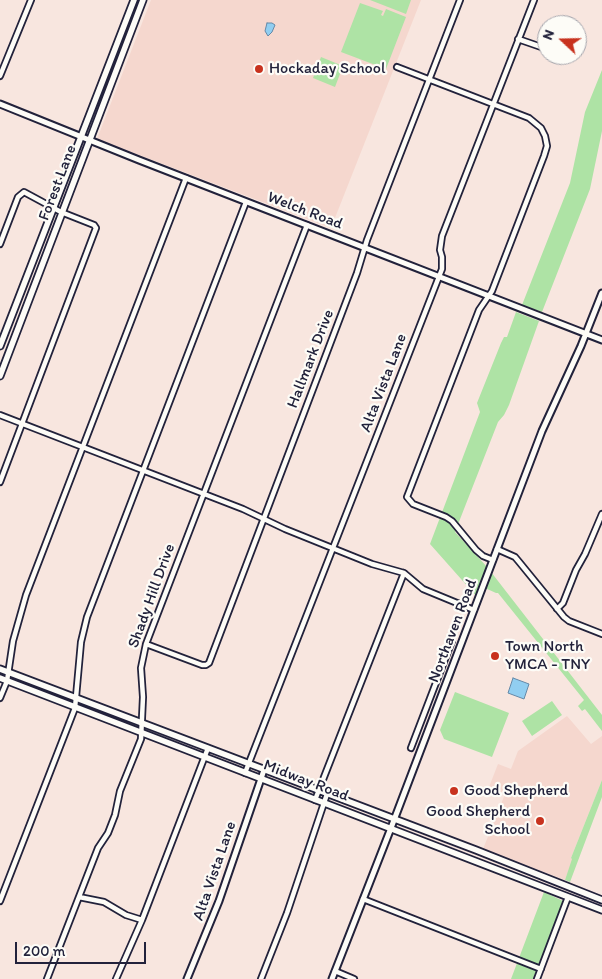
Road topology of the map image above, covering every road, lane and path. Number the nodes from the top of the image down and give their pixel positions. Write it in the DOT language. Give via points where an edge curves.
graph roads {
  1 [pos="31,0"];
  2 [pos="134,0"];
  3 [pos="143,0"];
  4 [pos="460,0"];
  5 [pos="534,0"];
  6 [pos="518,39"];
  7 [pos="118,41"];
  8 [pos="126,44"];
  9 [pos="537,46"];
  10 [pos="397,66"];
  11 [pos="0,76"];
  12 [pos="429,79"];
  13 [pos="0,104"];
  14 [pos="493,104"];
  15 [pos="80,135"];
  16 [pos="90,140"];
  17 [pos="186,178"];
  18 [pos="246,202"];
  19 [pos="53,207"];
  20 [pos="62,212"];
  21 [pos="307,225"];
  22 [pos="0,244"];
  23 [pos="365,247"];
  24 [pos="439,276"];
  25 [pos="602,293"];
  26 [pos="490,296"];
  27 [pos="586,333"];
  28 [pos="602,340"];
  29 [pos="0,346"];
  30 [pos="0,376"];
  31 [pos="0,415"];
  32 [pos="22,423"];
  33 [pos="83,447"];
  34 [pos="143,470"];
  35 [pos="0,482"];
  36 [pos="204,494"];
  37 [pos="602,514"];
  38 [pos="264,519"];
  39 [pos="333,548"];
  40 [pos="497,549"];
  41 [pos="493,560"];
  42 [pos="404,573"];
  43 [pos="557,609"];
  44 [pos="474,610"];
  45 [pos="602,634"];
  46 [pos="452,641"];
  47 [pos="146,644"];
  48 [pos="446,656"];
  49 [pos="455,660"];
  50 [pos="0,669"];
  51 [pos="8,672"];
  52 [pos="0,678"];
  53 [pos="7,681"];
  54 [pos="0,698"];
  55 [pos="76,698"];
  56 [pos="75,708"];
  57 [pos="141,723"];
  58 [pos="419,726"];
  59 [pos="428,730"];
  60 [pos="141,733"];
  61 [pos="208,748"];
  62 [pos="411,748"];
  63 [pos="204,757"];
  64 [pos="249,764"];
  65 [pos="264,770"];
  66 [pos="245,773"];
  67 [pos="261,779"];
  68 [pos="319,791"];
  69 [pos="327,794"];
  70 [pos="315,800"];
  71 [pos="323,803"];
  72 [pos="394,820"];
  73 [pos="391,828"];
  74 [pos="79,897"];
  75 [pos="568,897"];
  76 [pos="363,899"];
  77 [pos="602,900"];
  78 [pos="0,901"];
  79 [pos="600,909"];
  80 [pos="142,920"];
  81 [pos="540,970"];
  82 [pos="335,971"];
  83 [pos="47,979"];
  84 [pos="116,979"];
  85 [pos="187,979"];
  86 [pos="260,979"];
  87 [pos="332,979"];
  88 [pos="354,979"];
  89 [pos="537,979"];
  1 -- 11 [label="street"];
  2 -- 7 [label="main road, Forest Lane"];
  3 -- 8 [label="main road, Forest Lane"];
  4 -- 12 [label="street, Hallmark Drive"];
  5 -- 6 [label="street, Alta Vista Lane"];
  6 -- 9 [label="street"];
  6 -- 14 [label="street, Alta Vista Lane"];
  7 -- 8 [label="main road"];
  7 -- 15 [label="main road, Forest Lane"];
  8 -- 16 [label="main road, Forest Lane"];
  10 -- 12 [label="street"];
  12 -- 14 [label="street"];
  12 -- 23 [label="street, Hallmark Drive"];
  13 -- 15 [label="street, Welch Road"];
  14 -- 24 [label="street, Alta Vista Lane" via="442,236"];
  14 -- 26 [label="street" via="530,118 545,136 547,146"];
  15 -- 16 [label="street, Welch Road"];
  15 -- 19 [label="main road, Forest Lane"];
  16 -- 17 [label="street, Welch Road"];
  16 -- 20 [label="main road, Forest Lane"];
  17 -- 18 [label="street, Welch Road"];
  17 -- 33 [label="street"];
  18 -- 21 [label="street, Welch Road"];
  18 -- 34 [label="street"];
  19 -- 20 [label="street"];
  19 -- 22 [label="street" via="21,192"];
  19 -- 29 [label="main road, Forest Lane"];
  20 -- 30 [label="main road, Forest Lane"];
  20 -- 32 [label="street" via="94,225 96,232"];
  21 -- 23 [label="street, Welch Road"];
  21 -- 36 [label="street, Shady Hill Drive"];
  23 -- 24 [label="street, Welch Road"];
  23 -- 38 [label="street, Hallmark Drive"];
  24 -- 26 [label="street, Welch Road"];
  24 -- 39 [label="street, Alta Vista Lane"];
  25 -- 27 [label="street, Northaven Road"];
  26 -- 27 [label="street, Welch Road"];
  26 -- 41 [label="street" via="479,310 407,497 413,504 452,521 476,550"];
  27 -- 28 [label="street, Welch Road"];
  27 -- 40 [label="street, Northaven Road" via="542,431"];
  31 -- 32 [label="street"];
  32 -- 33 [label="street"];
  32 -- 35 [label="street"];
  33 -- 34 [label="street"];
  33 -- 51 [label="street" via="21,611"];
  34 -- 36 [label="street"];
  34 -- 55 [label="street" via="87,617 81,642"];
  36 -- 38 [label="street"];
  36 -- 47 [label="street, Shady Hill Drive"];
  37 -- 43 [label="street"];
  38 -- 39 [label="street"];
  38 -- 47 [label="street, Hallmark Drive" via="209,663 202,665"];
  39 -- 42 [label="street"];
  39 -- 64 [label="street, Alta Vista Lane"];
  40 -- 41 [label="street, Northaven Road"];
  40 -- 43 [label="street" via="515,558"];
  41 -- 44 [label="street, Northaven Road"];
  42 -- 44 [label="street" via="423,589"];
  42 -- 68 [label="street"];
  43 -- 45 [label="street" via="569,621"];
  44 -- 49 [label="street, Northaven Road"];
  46 -- 48 [label="street"];
  47 -- 57 [label="street, Shady Hill Drive" via="141,668"];
  48 -- 49 [label="street"];
  48 -- 58 [label="street"];
  49 -- 59 [label="street, Northaven Road"];
  50 -- 51 [label="main road, Midway Road"];
  51 -- 53 [label="street"];
  51 -- 55 [label="main road, Midway Road"];
  52 -- 53 [label="main road, Midway Road"];
  53 -- 54 [label="street"];
  53 -- 56 [label="main road, Midway Road"];
  55 -- 56 [label="street"];
  55 -- 57 [label="main road, Midway Road"];
  56 -- 60 [label="main road, Midway Road"];
  56 -- 78 [label="street"];
  57 -- 60 [label="street, Shady Hill Drive"];
  57 -- 61 [label="main road, Midway Road"];
  58 -- 59 [label="street"];
  58 -- 62 [label="street"];
  59 -- 72 [label="street, Northaven Road"];
  60 -- 63 [label="main road, Midway Road"];
  60 -- 74 [label="street, Shady Hill Drive" via="115,815"];
  61 -- 63 [label="street"];
  61 -- 64 [label="main road, Midway Road"];
  63 -- 66 [label="main road, Midway Road"];
  63 -- 80 [label="street"];
  64 -- 65 [label="main road, Midway Road"];
  64 -- 66 [label="street, Alta Vista Lane"];
  65 -- 67 [label="street, Alta Vista Lane"];
  65 -- 68 [label="main road, Midway Road"];
  66 -- 67 [label="main road, Midway Road"];
  67 -- 70 [label="main road, Midway Road"];
  67 -- 85 [label="street, Alta Vista Lane" via="219,901"];
  68 -- 69 [label="main road, Midway Road"];
  68 -- 70 [label="street"];
  69 -- 71 [label="street"];
  69 -- 72 [label="main road, Midway Road"];
  70 -- 71 [label="main road, Midway Road"];
  71 -- 73 [label="main road, Midway Road"];
  71 -- 86 [label="street" via="287,913"];
  72 -- 73 [label="street, Northaven Road"];
  72 -- 77 [label="main road, Midway Road"];
  73 -- 75 [label="main road, Midway Road"];
  73 -- 76 [label="street, Northaven Road"];
  74 -- 80 [label="street" via="104,902"];
  74 -- 83 [label="street, Shady Hill Drive"];
  75 -- 79 [label="main road, Midway Road"];
  75 -- 81 [label="street"];
  76 -- 81 [label="street"];
  76 -- 82 [label="street, Northaven Road"];
  77 -- 79 [label="street"];
  80 -- 84 [label="street"];
  81 -- 89 [label="street"];
  82 -- 87 [label="street, Northaven Road"];
  82 -- 88 [label="street"];
}
